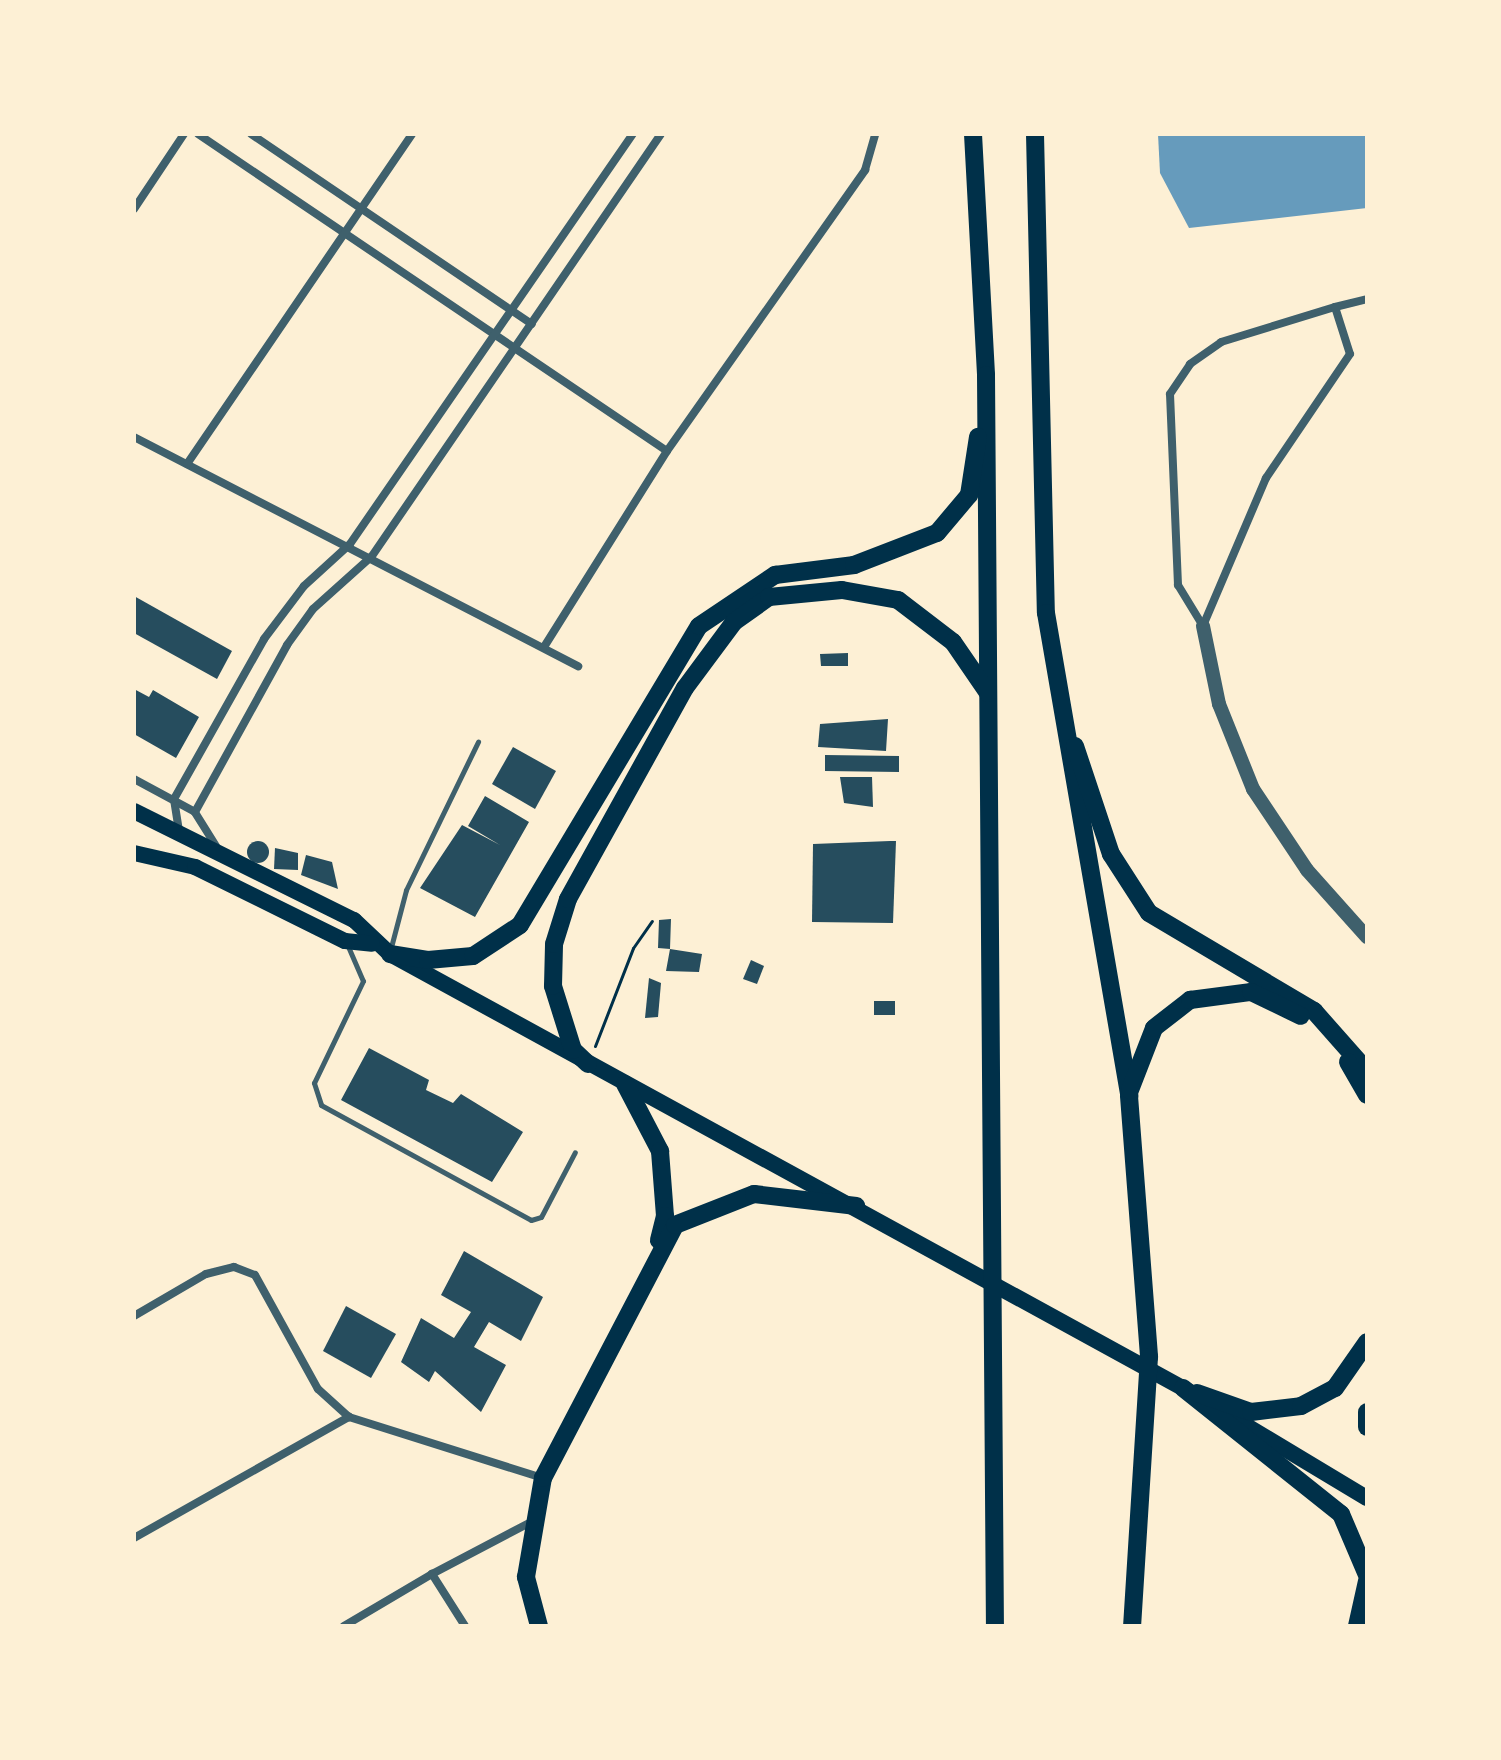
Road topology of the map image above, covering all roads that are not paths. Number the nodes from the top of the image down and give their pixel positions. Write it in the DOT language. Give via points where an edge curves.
graph roads {
  1 [pos="184,134"];
  2 [pos="198,134"];
  3 [pos="251,134"];
  4 [pos="412,134"];
  5 [pos="633,134"];
  6 [pos="661,134"];
  7 [pos="875,134"];
  8 [pos="973,134"];
  9 [pos="1035,134"];
  10 [pos="363,208"];
  11 [pos="134,209"];
  12 [pos="343,237"];
  13 [pos="1367,299"];
  14 [pos="1335,307"];
  15 [pos="511,310"];
  16 [pos="532,324"];
  17 [pos="492,335"];
  18 [pos="515,351"];
  19 [pos="986,375"];
  20 [pos="134,437"];
  21 [pos="667,451"];
  22 [pos="187,464"];
  23 [pos="350,544"];
  24 [pos="372,556"];
  25 [pos="1203,626"];
  26 [pos="544,647"];
  27 [pos="578,666"];
  28 [pos="1052,675"];
  29 [pos="988,694"];
  30 [pos="478,742"];
  31 [pos="134,779"];
  32 [pos="174,799"];
  33 [pos="134,811"];
  34 [pos="195,812"];
  35 [pos="179,831"];
  36 [pos="216,846"];
  37 [pos="134,853"];
  38 [pos="1367,937"];
  39 [pos="345,941"];
  40 [pos="372,944"];
  41 [pos="390,954"];
  42 [pos="588,1064"];
  43 [pos="1367,1071"];
  44 [pos="625,1084"];
  45 [pos="1367,1095"];
  46 [pos="1129,1096"];
  47 [pos="575,1152"];
  48 [pos="856,1206"];
  49 [pos="656,1251"];
  50 [pos="134,1316"];
  51 [pos="1367,1342"];
  52 [pos="1183,1388"];
  53 [pos="1367,1412"];
  54 [pos="349,1417"];
  55 [pos="1367,1427"];
  56 [pos="543,1478"];
  57 [pos="1367,1498"];
  58 [pos="534,1521"];
  59 [pos="134,1538"];
  60 [pos="432,1574"];
  61 [pos="1367,1575"];
  62 [pos="1367,1581"];
  63 [pos="344,1626"];
  64 [pos="465,1626"];
  65 [pos="539,1626"];
  66 [pos="995,1626"];
  67 [pos="1132,1626"];
  68 [pos="1357,1626"];
  1 -- 11 [label="street"];
  2 -- 12 [label="street"];
  3 -- 10 [label="street"];
  4 -- 10 [label="street"];
  5 -- 15 [label="street"];
  6 -- 16 [label="street"];
  7 -- 21 [label="street" via="865,170"];
  8 -- 19 [label="highway"];
  9 -- 28 [label="highway"];
  10 -- 12 [label="street"];
  10 -- 15 [label="street"];
  12 -- 17 [label="street"];
  12 -- 22 [label="street"];
  13 -- 14 [label="street"];
  14 -- 25 [label="street" via="1350,354 1266,478"];
  14 -- 25 [label="street" via="1221,342 1190,364 1170,394 1178,585"];
  15 -- 16 [label="street"];
  15 -- 17 [label="street"];
  16 -- 18 [label="street"];
  17 -- 18 [label="street"];
  17 -- 23 [label="street"];
  18 -- 21 [label="street"];
  18 -- 24 [label="street"];
  19 -- 29 [label="highway"];
  19 -- 41 [label="highway" via="969,495 937,533 854,565 775,575 718,608 699,626 520,925 473,956 428,960"];
  20 -- 22 [label="street"];
  21 -- 26 [label="street"];
  22 -- 23 [label="street"];
  23 -- 24 [label="street"];
  23 -- 32 [label="street" via="304,586 264,639"];
  24 -- 26 [label="street"];
  24 -- 34 [label="street" via="301,625"];
  25 -- 38 [label="street" via="1219,704 1253,789 1307,870"];
  26 -- 27 [label="street"];
  28 -- 43 [label="highway" via="1111,854 1149,913 1314,1011"];
  28 -- 46 [label="highway"];
  29 -- 42 [label="highway" via="953,642 898,600 842,590 769,597 734,622 685,688 568,899 554,944 553,986 573,1050"];
  29 -- 66 [label="highway"];
  30 -- 41 [label="lane" via="406,890"];
  31 -- 32 [label="street"];
  32 -- 34 [label="street"];
  32 -- 35 [label="street"];
  33 -- 35 [label="main road"];
  34 -- 36 [label="street"];
  35 -- 36 [label="main road"];
  36 -- 40 [label="main road" via="354,920"];
  37 -- 39 [label="main road" via="239,884"];
  39 -- 40 [label="main road"];
  39 -- 47 [label="lane" via="363,981 314,1083 321,1105 531,1220 541,1217"];
  40 -- 41 [label="main road"];
  41 -- 42 [label="main road"];
  42 -- 44 [label="main road"];
  44 -- 48 [label="main road"];
  44 -- 49 [label="highway" via="660,1151 665,1216"];
  45 -- 46 [label="highway" via="1321,1031 1293,1010 1236,991 1190,1000 1154,1028"];
  46 -- 67 [label="highway" via="1149,1357"];
  48 -- 49 [label="highway" via="754,1194 687,1215"];
  48 -- 52 [label="main road"];
  49 -- 56 [label="highway"];
  50 -- 54 [label="street" via="206,1274 234,1267 255,1275 318,1389"];
  51 -- 52 [label="highway" via="1335,1388 1301,1406 1251,1412"];
  52 -- 57 [label="main road"];
  52 -- 61 [label="highway" via="1341,1514"];
  53 -- 55 [label="highway"];
  54 -- 56 [label="street"];
  54 -- 59 [label="street"];
  56 -- 58 [label="highway"];
  58 -- 60 [label="street"];
  58 -- 65 [label="highway" via="526,1577"];
  60 -- 63 [label="street"];
  60 -- 64 [label="street"];
  62 -- 68 [label="highway"];
}
